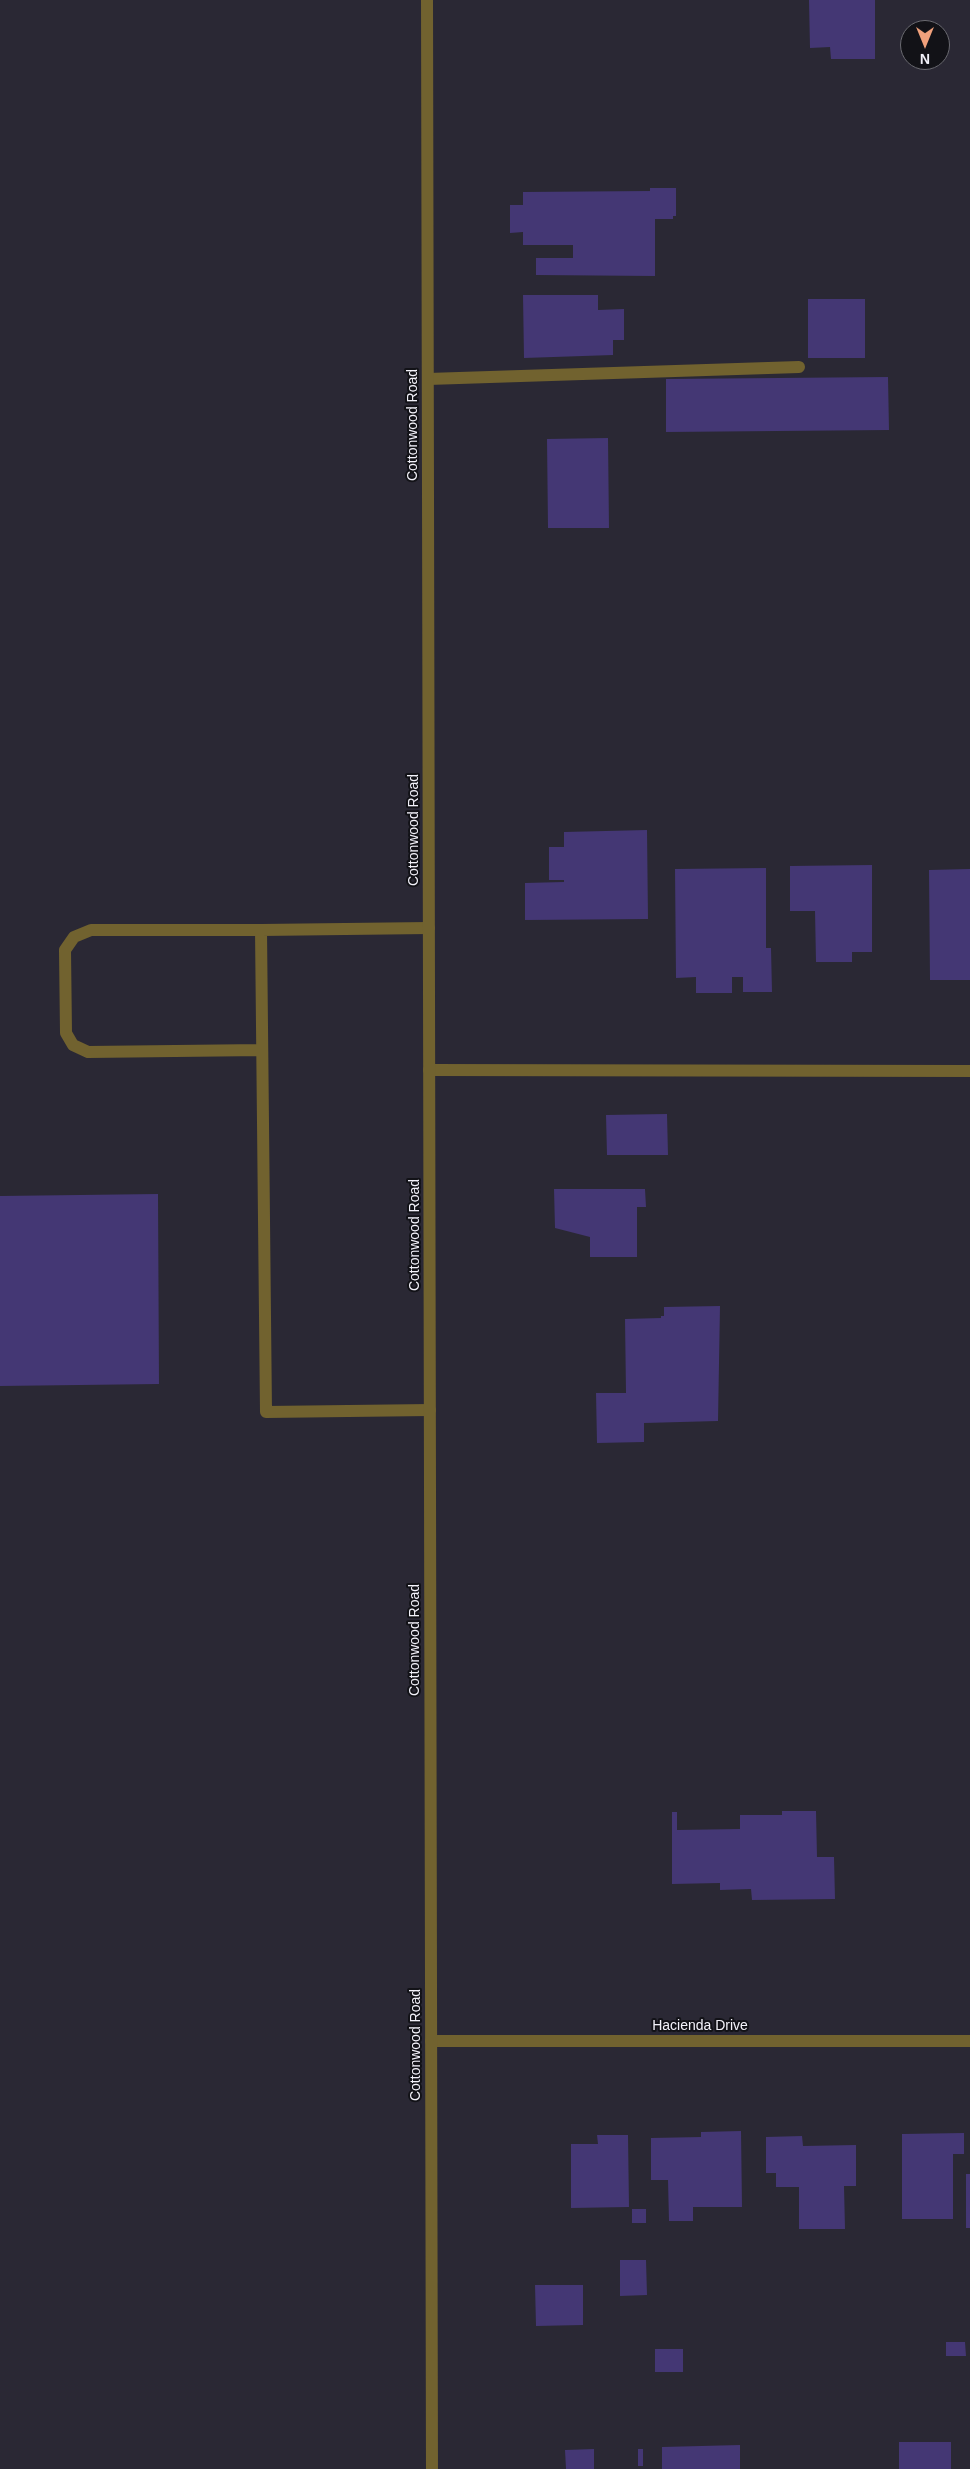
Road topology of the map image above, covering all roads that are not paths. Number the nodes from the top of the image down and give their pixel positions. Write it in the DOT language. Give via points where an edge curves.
graph roads {
  1 [pos="427,0"];
  2 [pos="799,366"];
  3 [pos="428,379"];
  4 [pos="429,928"];
  5 [pos="261,930"];
  6 [pos="262,1050"];
  7 [pos="429,1070"];
  8 [pos="970,1071"];
  9 [pos="430,1410"];
  10 [pos="431,2041"];
  11 [pos="970,2041"];
  12 [pos="432,2469"];
  1 -- 3 [label="street, Cottonwood Road"];
  2 -- 3 [label="street"];
  3 -- 4 [label="street, Cottonwood Road"];
  4 -- 5 [label="street"];
  4 -- 7 [label="street, Cottonwood Road"];
  5 -- 6 [label="street"];
  5 -- 6 [label="street" via="91,930 74,938 66,950 66,1033 73,1044 88,1052"];
  6 -- 9 [label="street" via="266,1412"];
  7 -- 8 [label="street"];
  7 -- 9 [label="street, Cottonwood Road"];
  9 -- 10 [label="street, Cottonwood Road"];
  10 -- 11 [label="street, Hacienda Drive"];
  10 -- 12 [label="street, Cottonwood Road"];
}
